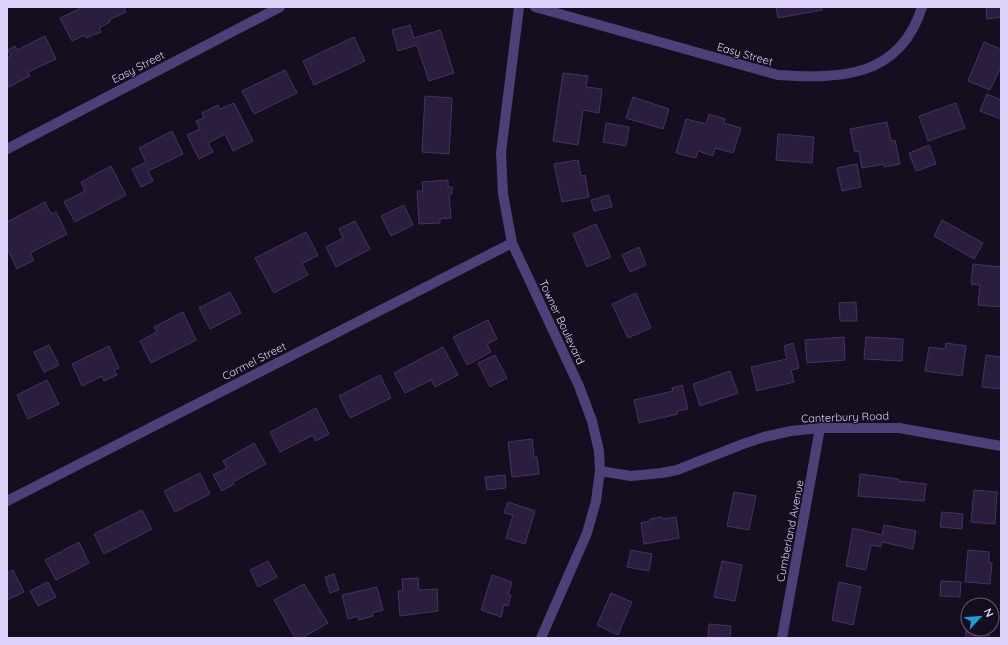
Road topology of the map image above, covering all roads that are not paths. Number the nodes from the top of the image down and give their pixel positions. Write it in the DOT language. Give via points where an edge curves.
graph roads {
  1 [pos="280,7"];
  2 [pos="519,7"];
  3 [pos="535,7"];
  4 [pos="922,7"];
  5 [pos="7,149"];
  6 [pos="512,243"];
  7 [pos="820,428"];
  8 [pos="1001,446"];
  9 [pos="600,471"];
  10 [pos="7,501"];
  11 [pos="541,638"];
  12 [pos="782,638"];
  1 -- 5 [label="street, Easy Street"];
  2 -- 6 [label="street, Towner Boulevard" via="501,154 502,194"];
  3 -- 4 [label="street, Easy Street" via="778,75 818,78 860,72 884,62 903,43 917,22"];
  6 -- 9 [label="street, Towner Boulevard" via="579,386 592,421 599,451"];
  6 -- 10 [label="street, Carmel Street"];
  7 -- 8 [label="street, Canterbury Road" via="899,428"];
  7 -- 9 [label="street, Canterbury Road" via="764,437 677,470 662,473 631,476"];
  7 -- 12 [label="street, Cumberland Avenue"];
  9 -- 11 [label="street, Towner Boulevard" via="596,501 587,533"];
}
